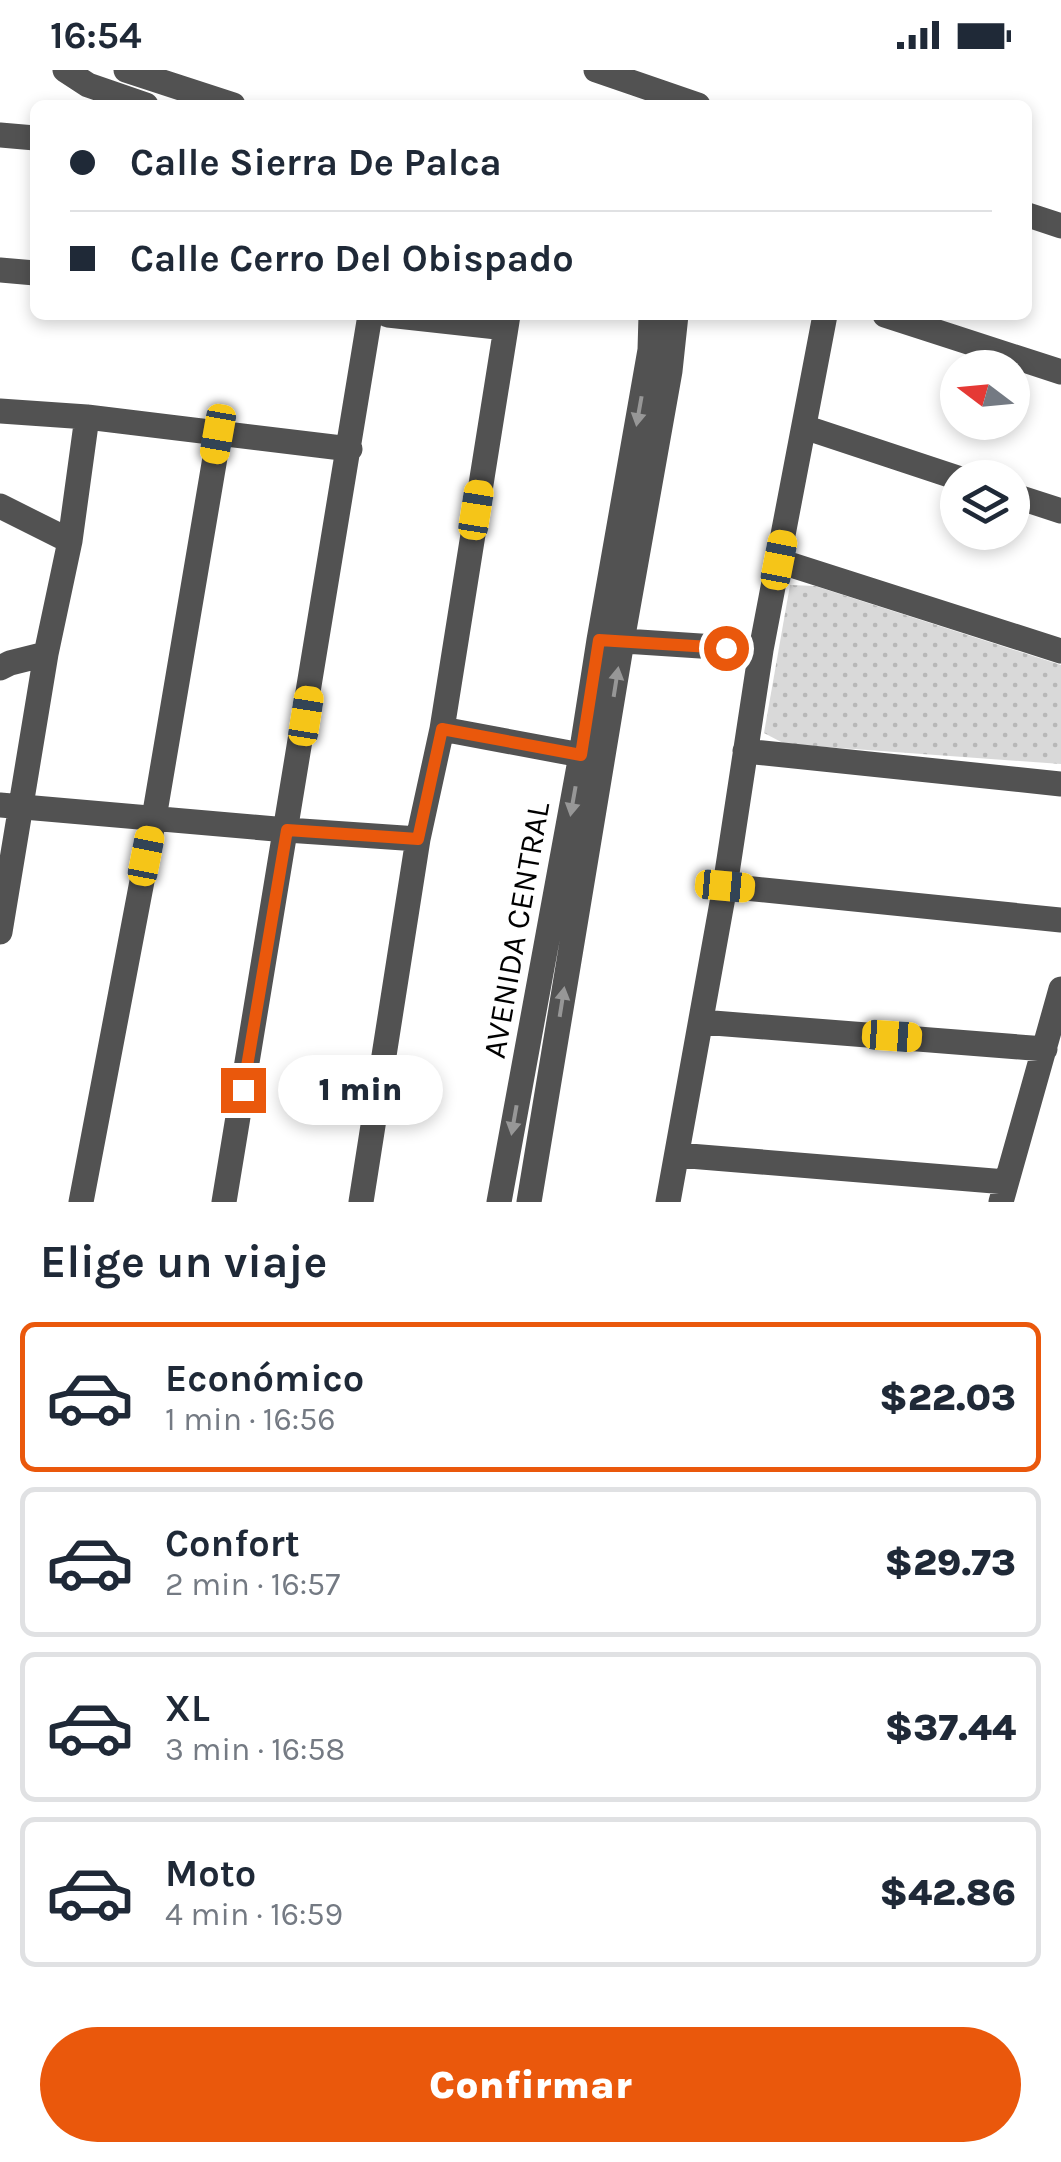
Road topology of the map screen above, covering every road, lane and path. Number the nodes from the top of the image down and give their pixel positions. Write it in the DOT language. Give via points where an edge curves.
graph roads {
  1 [pos="64,70"];
  2 [pos="126,70"];
  3 [pos="596,70"];
  4 [pos="118,100"];
  5 [pos="218,100"];
  6 [pos="683,100"];
  7 [pos="0,135"];
  8 [pos="30,138"];
  9 [pos="1032,217"];
  10 [pos="1061,226"];
  11 [pos="0,270"];
  12 [pos="30,273"];
  13 [pos="369,320"];
  14 [pos="473,320"];
  15 [pos="651,320"];
  16 [pos="675,320"];
  17 [pos="824,320"];
  18 [pos="900,320"];
  19 [pos="507,322"];
  20 [pos="1061,372"];
  21 [pos="0,411"];
  22 [pos="88,418"];
  23 [pos="804,427"];
  24 [pos="218,434"];
  25 [pos="350,450"];
  26 [pos="940,472"];
  27 [pos="1030,502"];
  28 [pos="0,506"];
  29 [pos="1061,512"];
  30 [pos="70,542"];
  31 [pos="779,560"];
  32 [pos="611,640"];
  33 [pos="761,650"];
  34 [pos="1061,652"];
  35 [pos="46,654"];
  36 [pos="0,668"];
  37 [pos="442,729"];
  38 [pos="745,751"];
  39 [pos="581,755"];
  40 [pos="1061,784"];
  41 [pos="10,806"];
  42 [pos="154,818"];
  43 [pos="287,830"];
  44 [pos="418,839"];
  45 [pos="725,886"];
  46 [pos="1061,920"];
  47 [pos="0,932"];
  48 [pos="1061,989"];
  49 [pos="701,1022"];
  50 [pos="1044,1048"];
  51 [pos="677,1155"];
  52 [pos="1003,1192"];
  53 [pos="81,1202"];
  54 [pos="224,1202"];
  55 [pos="362,1202"];
  56 [pos="499,1202"];
  57 [pos="529,1202"];
  58 [pos="668,1202"];
  1 -- 4 [label="street"];
  2 -- 5 [label="street"];
  3 -- 6 [label="street"];
  7 -- 8 [label="street"];
  9 -- 10 [label="street"];
  11 -- 12 [label="street"];
  13 -- 25 [label="street"];
  14 -- 19 [label="street"];
  15 -- 32 [label="street, AVENIDA CENTRAL, one-way"];
  16 -- 32 [label="street, AVENIDA CENTRAL"];
  17 -- 23 [label="street"];
  18 -- 20 [label="street"];
  19 -- 37 [label="street"];
  21 -- 22 [label="street"];
  22 -- 24 [label="street"];
  22 -- 30 [label="street"];
  23 -- 26 [label="street"];
  23 -- 31 [label="street"];
  24 -- 25 [label="street"];
  24 -- 42 [label="street"];
  25 -- 43 [label="street"];
  27 -- 29 [label="street"];
  28 -- 30 [label="street"];
  30 -- 35 [label="street"];
  31 -- 33 [label="street"];
  31 -- 34 [label="street"];
  32 -- 33 [label="street"];
  32 -- 39 [label="street, AVENIDA CENTRAL"];
  57 -- 32 [label="street, AVENIDA CENTRAL, one-way"];
  33 -- 38 [label="street"];
  35 -- 36 [label="street"];
  35 -- 41 [label="street"];
  37 -- 39 [label="street"];
  37 -- 44 [label="street"];
  38 -- 40 [label="street"];
  38 -- 45 [label="street"];
  39 -- 56 [label="street, AVENIDA CENTRAL, one-way"];
  41 -- 42 [label="street"];
  41 -- 47 [label="street"];
  42 -- 43 [label="street"];
  42 -- 53 [label="street"];
  43 -- 44 [label="street"];
  43 -- 54 [label="street"];
  44 -- 55 [label="street"];
  45 -- 46 [label="street"];
  45 -- 49 [label="street"];
  48 -- 50 [label="street"];
  49 -- 50 [label="street"];
  49 -- 51 [label="street"];
  50 -- 52 [label="street"];
  51 -- 52 [label="street"];
  51 -- 58 [label="street"];
}
